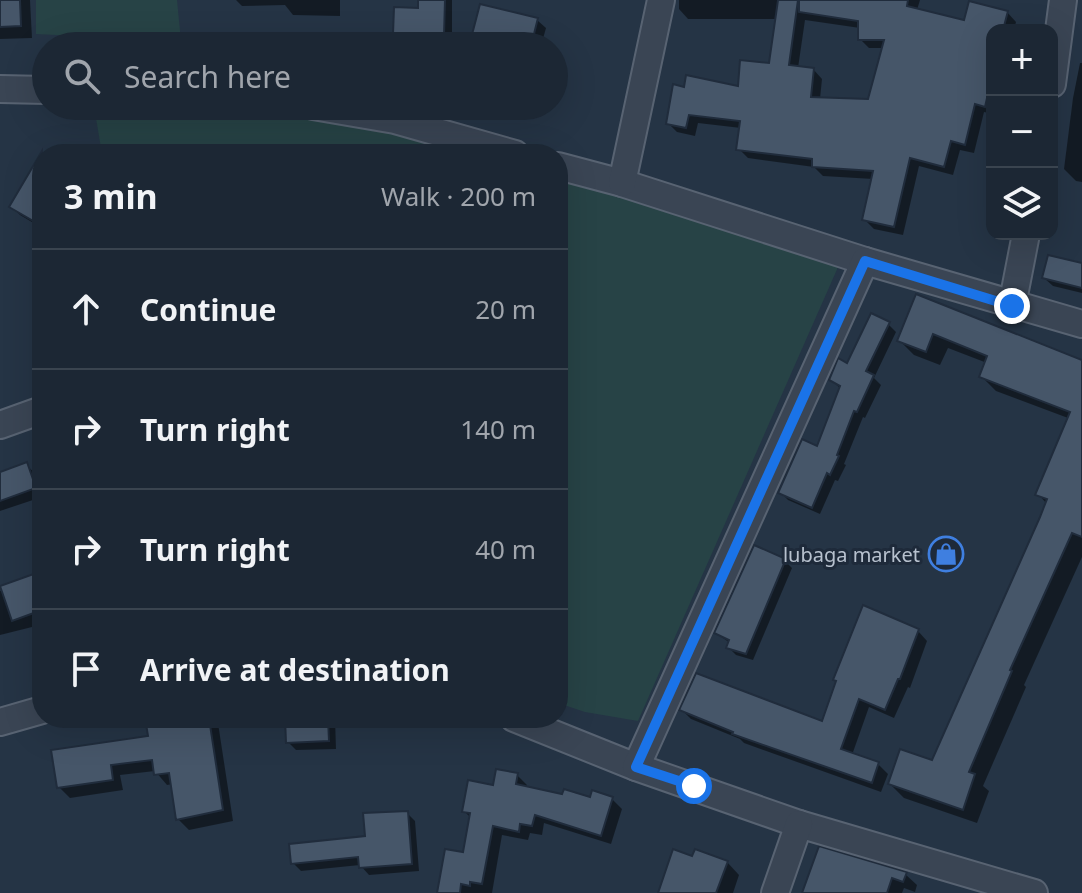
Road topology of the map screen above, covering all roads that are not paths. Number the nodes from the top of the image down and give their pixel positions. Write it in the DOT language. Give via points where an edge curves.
graph roads {
  1 [pos="661,0"];
  2 [pos="1063,0"];
  3 [pos="1058,38"];
  4 [pos="0,89"];
  5 [pos="32,90"];
  6 [pos="395,120"];
  7 [pos="480,144"];
  8 [pos="568,169"];
  9 [pos="622,183"];
  10 [pos="1025,240"];
  11 [pos="865,261"];
  12 [pos="1012,306"];
  13 [pos="1082,324"];
  14 [pos="32,414"];
  15 [pos="0,425"];
  16 [pos="32,713"];
  17 [pos="0,722"];
  18 [pos="539,728"];
  19 [pos="636,767"];
  20 [pos="799,824"];
  21 [pos="775,893"];
  22 [pos="1034,893"];
  1 -- 9 [label="street"];
  2 -- 3 [label="street"];
  4 -- 5 [label="street"];
  6 -- 7 [label="street"];
  8 -- 9 [label="street"];
  9 -- 11 [label="street"];
  10 -- 12 [label="street"];
  11 -- 12 [label="street"];
  11 -- 19 [label="street"];
  12 -- 13 [label="street"];
  14 -- 15 [label="street"];
  16 -- 17 [label="street"];
  18 -- 19 [label="street"];
  19 -- 20 [label="street"];
  20 -- 21 [label="street"];
  20 -- 22 [label="street"];
}
